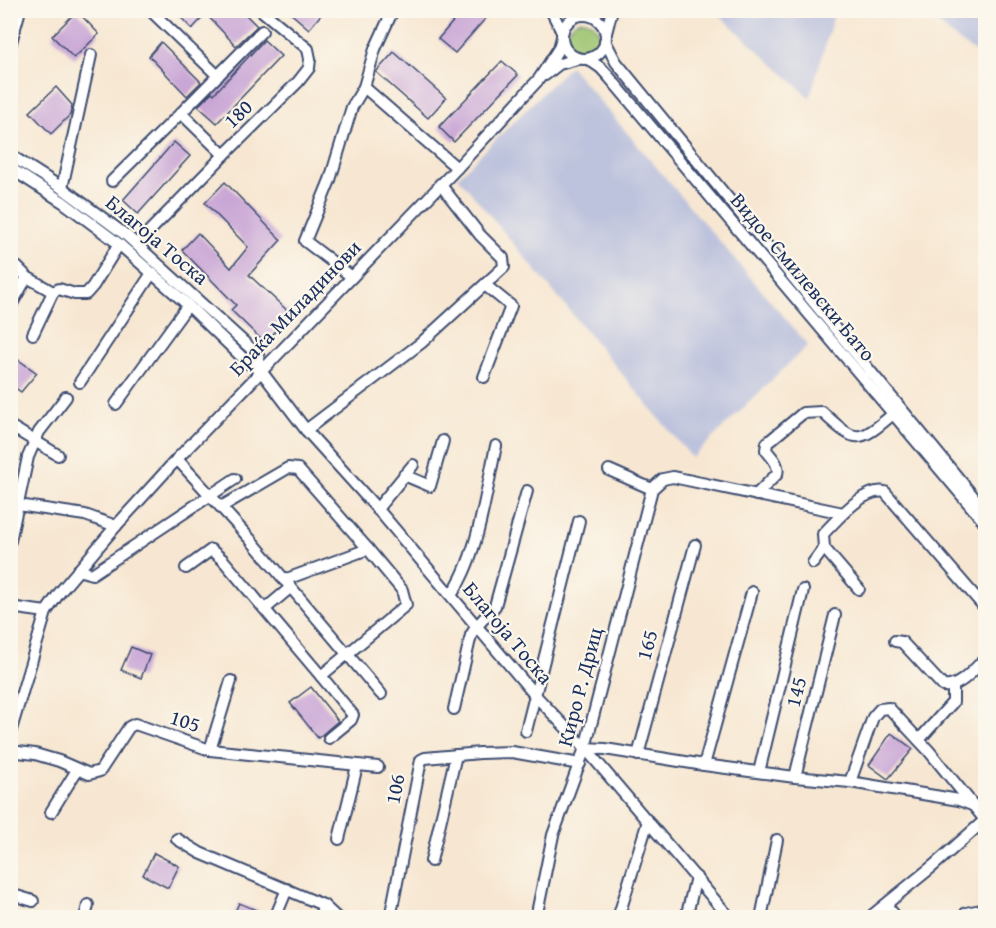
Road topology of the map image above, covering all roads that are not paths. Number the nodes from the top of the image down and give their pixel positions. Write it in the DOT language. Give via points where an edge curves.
graph roads {
  1 [pos="20,10"];
  2 [pos="150,10"];
  3 [pos="261,10"];
  4 [pos="393,10"];
  5 [pos="551,10"];
  6 [pos="612,10"];
  7 [pos="587,13"];
  8 [pos="262,31"];
  9 [pos="562,35"];
  10 [pos="605,39"];
  11 [pos="10,46"];
  12 [pos="91,55"];
  13 [pos="583,58"];
  14 [pos="218,76"];
  15 [pos="539,79"];
  16 [pos="364,87"];
  17 [pos="182,113"];
  18 [pos="10,155"];
  19 [pos="224,155"];
  20 [pos="10,168"];
  21 [pos="457,168"];
  22 [pos="112,181"];
  23 [pos="440,184"];
  24 [pos="62,188"];
  25 [pos="119,244"];
  26 [pos="137,244"];
  27 [pos="10,265"];
  28 [pos="152,273"];
  29 [pos="27,277"];
  30 [pos="352,277"];
  31 [pos="484,285"];
  32 [pos="52,292"];
  33 [pos="188,305"];
  34 [pos="10,307"];
  35 [pos="33,334"];
  36 [pos="261,371"];
  37 [pos="484,377"];
  38 [pos="80,382"];
  39 [pos="66,398"];
  40 [pos="116,404"];
  41 [pos="893,414"];
  42 [pos="10,426"];
  43 [pos="306,430"];
  44 [pos="35,441"];
  45 [pos="443,441"];
  46 [pos="496,446"];
  47 [pos="58,455"];
  48 [pos="177,459"];
  49 [pos="413,465"];
  50 [pos="609,470"];
  51 [pos="404,476"];
  52 [pos="235,479"];
  53 [pos="652,489"];
  54 [pos="527,490"];
  55 [pos="756,495"];
  56 [pos="212,496"];
  57 [pos="18,505"];
  58 [pos="221,507"];
  59 [pos="377,509"];
  60 [pos="986,512"];
  61 [pos="843,513"];
  62 [pos="579,521"];
  63 [pos="986,524"];
  64 [pos="116,526"];
  65 [pos="10,541"];
  66 [pos="695,545"];
  67 [pos="368,549"];
  68 [pos="824,549"];
  69 [pos="813,563"];
  70 [pos="186,568"];
  71 [pos="78,570"];
  72 [pos="287,584"];
  73 [pos="859,589"];
  74 [pos="802,590"];
  75 [pos="752,592"];
  76 [pos="451,595"];
  77 [pos="10,607"];
  78 [pos="265,609"];
  79 [pos="986,609"];
  80 [pos="46,612"];
  81 [pos="835,615"];
  82 [pos="477,626"];
  83 [pos="895,641"];
  84 [pos="347,655"];
  85 [pos="986,658"];
  86 [pos="321,676"];
  87 [pos="231,681"];
  88 [pos="953,686"];
  89 [pos="381,694"];
  90 [pos="534,694"];
  91 [pos="454,709"];
  92 [pos="526,731"];
  93 [pos="10,733"];
  94 [pos="329,738"];
  95 [pos="919,740"];
  96 [pos="585,748"];
  97 [pos="210,750"];
  98 [pos="10,751"];
  99 [pos="456,755"];
  100 [pos="638,756"];
  101 [pos="580,764"];
  102 [pos="704,765"];
  103 [pos="357,766"];
  104 [pos="378,768"];
  105 [pos="77,770"];
  106 [pos="759,772"];
  107 [pos="795,777"];
  108 [pos="850,782"];
  109 [pos="972,804"];
  110 [pos="51,812"];
  111 [pos="985,820"];
  112 [pos="648,821"];
  113 [pos="177,839"];
  114 [pos="339,839"];
  115 [pos="777,840"];
  116 [pos="431,861"];
  117 [pos="696,877"];
  118 [pos="287,890"];
  119 [pos="10,894"];
  120 [pos="33,901"];
  121 [pos="88,905"];
  122 [pos="323,905"];
  123 [pos="886,905"];
  124 [pos="986,909"];
  125 [pos="391,914"];
  126 [pos="85,918"];
  127 [pos="275,918"];
  128 [pos="320,918"];
  129 [pos="337,918"];
  130 [pos="536,918"];
  131 [pos="618,918"];
  132 [pos="686,918"];
  133 [pos="730,918"];
  134 [pos="761,918"];
  135 [pos="869,918"];
  136 [pos="897,918"];
  137 [pos="967,918"];
  1 -- 11 [label="street"];
  2 -- 14 [label="street"];
  3 -- 19 [label="street, 180" via="308,49 309,68"];
  4 -- 16 [label="street" via="375,49"];
  5 -- 9 [label="street"];
  6 -- 10 [label="street"];
  7 -- 9 [label="street" via="573,18"];
  7 -- 10 [label="street" via="600,23"];
  8 -- 14 [label="street"];
  9 -- 13 [label="street" via="567,51"];
  9 -- 15 [label="street" via="559,48"];
  10 -- 13 [label="street" via="596,55"];
  10 -- 60 [label="street, Видое Смилевски Бато" via="616,62"];
  12 -- 24 [label="street"];
  13 -- 15 [label="street" via="559,64"];
  13 -- 41 [label="street, Видое Смилевски Бато" via="610,78"];
  14 -- 17 [label="street"];
  15 -- 21 [label="street, Браќа Миладинови"];
  16 -- 21 [label="street"];
  16 -- 30 [label="street" via="352,107 330,180 305,241"];
  17 -- 19 [label="street"];
  17 -- 22 [label="street"];
  18 -- 24 [label="street, Благоја Тоска"];
  19 -- 26 [label="street, 180"];
  20 -- 25 [label="street, Благоја Тоска"];
  21 -- 23 [label="street, Браќа Миладинови"];
  23 -- 30 [label="street, Браќа Миладинови"];
  23 -- 31 [label="street" via="503,258 504,267"];
  24 -- 26 [label="street, Благоја Тоска"];
  25 -- 28 [label="street, Благоја Тоска"];
  25 -- 32 [label="street" via="86,294 59,289"];
  26 -- 36 [label="street, Благоја Тоска" via="258,355"];
  27 -- 29 [label="street"];
  28 -- 33 [label="street, Благоја Тоска"];
  28 -- 38 [label="street"];
  29 -- 32 [label="street"];
  29 -- 34 [label="street"];
  30 -- 36 [label="street, Браќа Миладинови"];
  31 -- 37 [label="street" via="512,306"];
  31 -- 43 [label="street" via="421,343"];
  32 -- 35 [label="street"];
  33 -- 36 [label="street, Благоја Тоска"];
  33 -- 40 [label="street"];
  36 -- 43 [label="street, Благоја Тоска"];
  36 -- 48 [label="street, Браќа Миладинови"];
  39 -- 44 [label="street"];
  41 -- 55 [label="street" via="870,434 857,436 846,434 822,412 802,413 767,443 766,450 778,470"];
  41 -- 63 [label="street, Видое Смилевски Бато"];
  42 -- 44 [label="street"];
  43 -- 59 [label="street, Благоја Тоска"];
  44 -- 47 [label="street"];
  44 -- 57 [label="street"];
  45 -- 51 [label="street" via="430,486"];
  46 -- 76 [label="street" via="477,535 460,583"];
  48 -- 56 [label="street"];
  48 -- 64 [label="street, Браќа Миладинови"];
  49 -- 51 [label="street"];
  50 -- 53 [label="street"];
  51 -- 59 [label="street"];
  52 -- 56 [label="street"];
  53 -- 55 [label="street" via="663,479 673,477"];
  53 -- 96 [label="street, Киро Р. Дриц"];
  54 -- 82 [label="street" via="495,606"];
  55 -- 61 [label="street"];
  56 -- 58 [label="street"];
  56 -- 71 [label="street" via="92,574"];
  57 -- 64 [label="street" via="84,515"];
  57 -- 65 [label="street"];
  58 -- 67 [label="street" via="288,468 298,469"];
  58 -- 72 [label="street"];
  59 -- 76 [label="street, Благоја Тоска"];
  61 -- 68 [label="street" via="823,534"];
  61 -- 79 [label="street" via="867,494 885,492"];
  62 -- 90 [label="street"];
  64 -- 71 [label="street, Браќа Миладинови"];
  66 -- 100 [label="street, 165"];
  67 -- 72 [label="street"];
  67 -- 84 [label="street" via="402,590 406,605"];
  68 -- 69 [label="street"];
  68 -- 73 [label="street"];
  70 -- 78 [label="street" via="211,550"];
  71 -- 80 [label="street, Браќа Миладинови"];
  72 -- 78 [label="street"];
  72 -- 84 [label="street"];
  74 -- 106 [label="street"];
  75 -- 102 [label="street"];
  76 -- 82 [label="street, Благоја Тоска"];
  77 -- 80 [label="street"];
  78 -- 86 [label="street"];
  80 -- 93 [label="street, Браќа Миладинови"];
  81 -- 107 [label="street, 145"];
  82 -- 90 [label="street, Благоја Тоска"];
  82 -- 91 [label="street" via="471,635"];
  83 -- 88 [label="street" via="902,642 943,686"];
  84 -- 86 [label="street"];
  84 -- 89 [label="street"];
  85 -- 88 [label="street"];
  86 -- 94 [label="street" via="352,715"];
  87 -- 97 [label="street"];
  88 -- 95 [label="street" via="952,702"];
  90 -- 92 [label="street"];
  90 -- 96 [label="street, Благоја Тоска"];
  95 -- 108 [label="street" via="892,710 880,709 873,717"];
  95 -- 109 [label="street"];
  96 -- 100 [label="street"];
  96 -- 101 [label="street, Киро Р. Дриц"];
  96 -- 112 [label="street, Благоја Тоска"];
  97 -- 103 [label="street, 105"];
  97 -- 105 [label="street, 105" via="135,724 129,727 100,771 89,774"];
  98 -- 105 [label="street" via="36,754"];
  99 -- 101 [label="street, 106" via="512,752"];
  99 -- 116 [label="street"];
  99 -- 125 [label="street, 106" via="421,760"];
  100 -- 102 [label="street"];
  101 -- 130 [label="street, Киро Р. Дриц" via="553,835"];
  102 -- 106 [label="street"];
  103 -- 104 [label="street, 105"];
  103 -- 114 [label="street"];
  105 -- 110 [label="street"];
  106 -- 107 [label="street"];
  107 -- 108 [label="street"];
  108 -- 109 [label="street"];
  109 -- 111 [label="street"];
  111 -- 123 [label="street"];
  112 -- 117 [label="street, Благоја Тоска"];
  112 -- 131 [label="street"];
  113 -- 118 [label="street" via="200,853"];
  115 -- 134 [label="street"];
  117 -- 132 [label="street"];
  117 -- 133 [label="street, Благоја Тоска"];
  118 -- 122 [label="street"];
  118 -- 127 [label="street"];
  119 -- 120 [label="street"];
  121 -- 126 [label="street"];
  122 -- 128 [label="street"];
  122 -- 129 [label="street"];
  123 -- 135 [label="street"];
  123 -- 136 [label="street"];
  124 -- 137 [label="street" via="966,913"];
}
